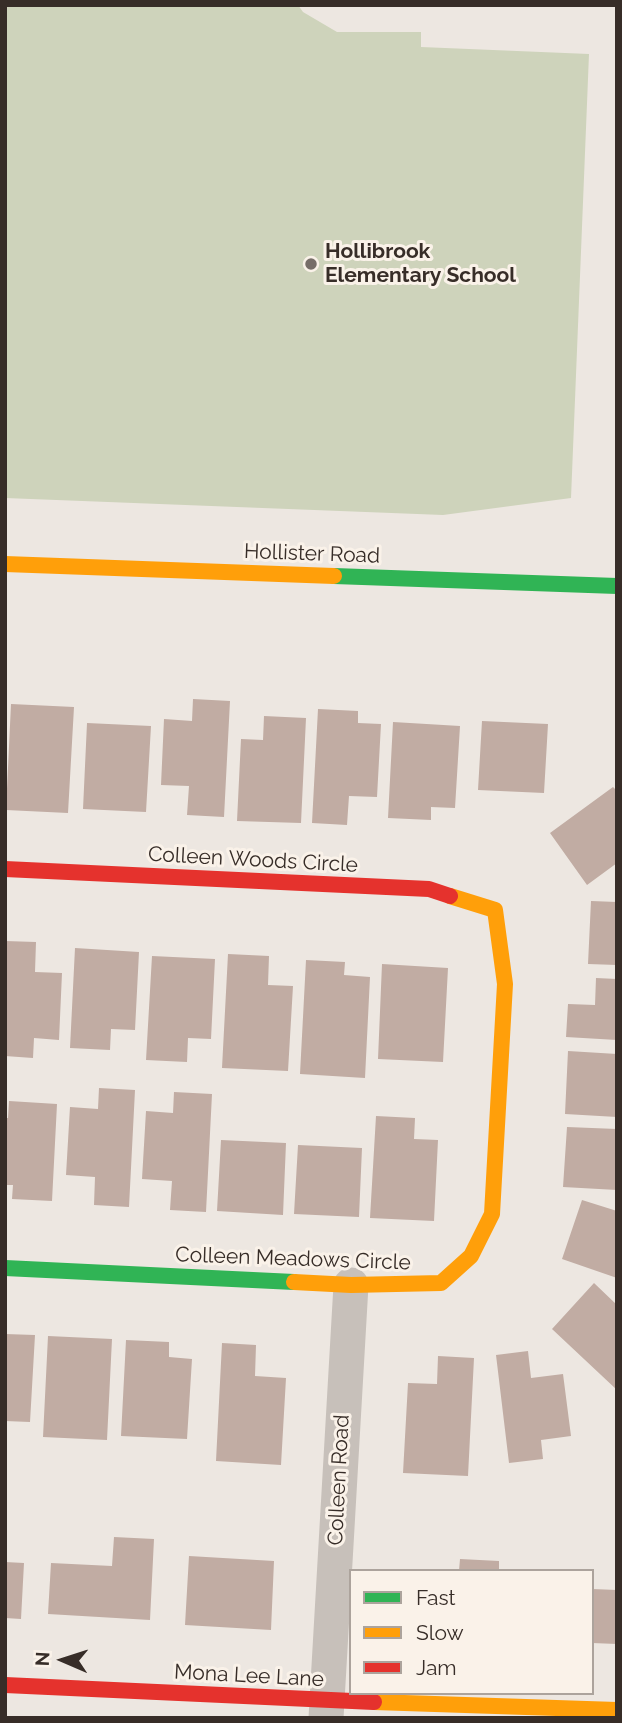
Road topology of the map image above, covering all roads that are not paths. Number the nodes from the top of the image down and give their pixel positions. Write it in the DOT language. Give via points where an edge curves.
graph roads {
  1 [pos="5,564"];
  2 [pos="617,586"];
  3 [pos="5,869"];
  4 [pos="495,910"];
  5 [pos="5,1268"];
  6 [pos="351,1285"];
  7 [pos="5,1685"];
  8 [pos="326,1709"];
  9 [pos="617,1710"];
  1 -- 2 [label="street, Hollister Road"];
  3 -- 4 [label="street, Colleen Woods Circle" via="429,889"];
  4 -- 6 [label="street, Colleen Meadows Circle" via="505,984 492,1214 471,1256 441,1283"];
  5 -- 6 [label="street, Colleen Meadows Circle"];
  6 -- 8 [label="street, Colleen Road"];
  7 -- 8 [label="street, Mona Lee Lane"];
  8 -- 9 [label="street, Mona Lee Lane"];
}
